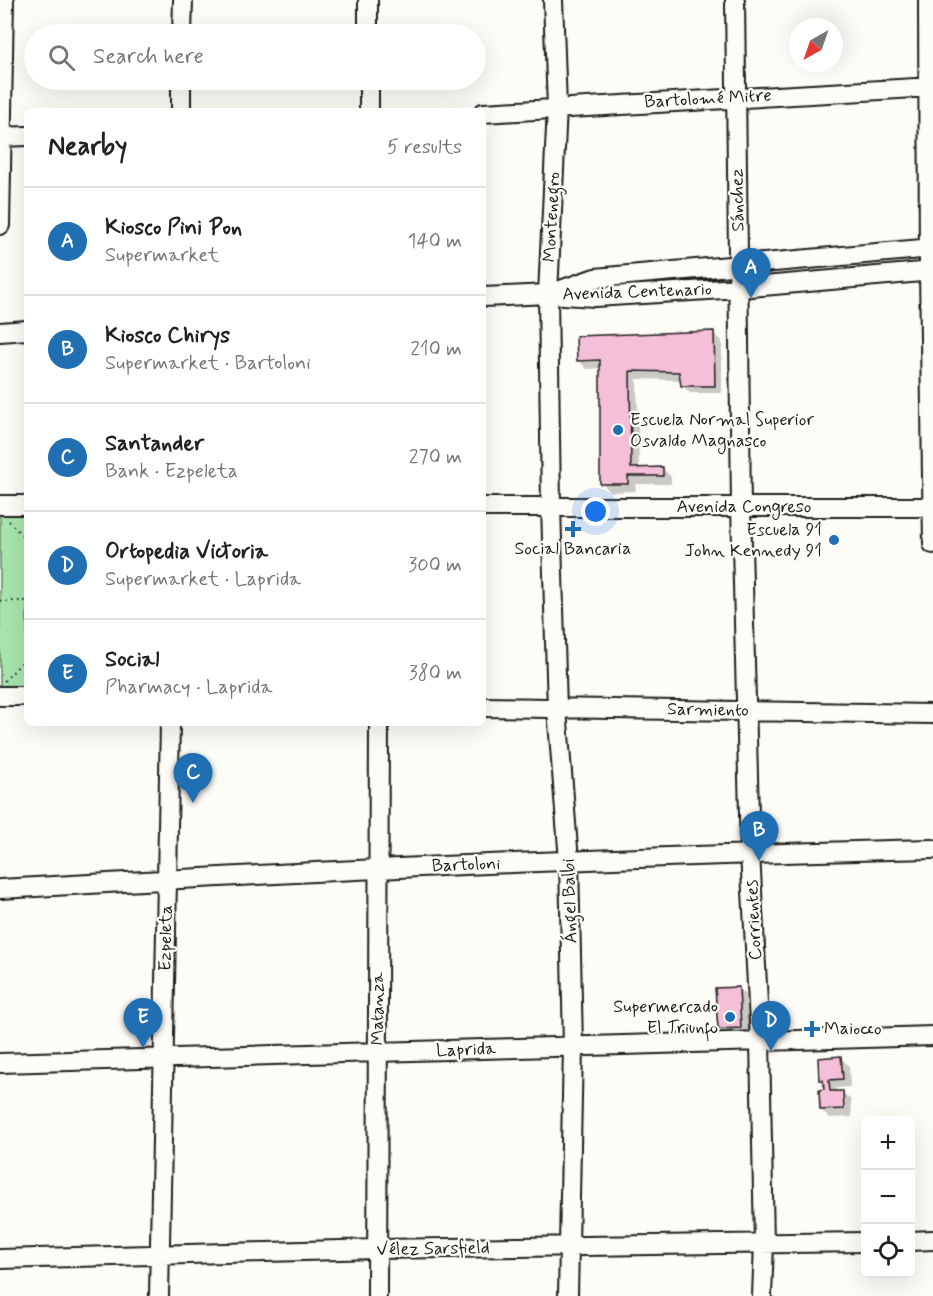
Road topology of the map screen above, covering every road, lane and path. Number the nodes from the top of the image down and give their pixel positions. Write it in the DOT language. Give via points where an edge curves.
graph roads {
  1 [pos="4,0"];
  2 [pos="183,0"];
  3 [pos="368,0"];
  4 [pos="553,0"];
  5 [pos="735,0"];
  6 [pos="927,0"];
  7 [pos="182,24"];
  8 [pos="368,24"];
  9 [pos="931,87"];
  10 [pos="181,90"];
  11 [pos="369,90"];
  12 [pos="737,98"];
  13 [pos="557,107"];
  14 [pos="181,108"];
  15 [pos="369,108"];
  16 [pos="486,113"];
  17 [pos="24,136"];
  18 [pos="1,137"];
  19 [pos="0,225"];
  20 [pos="931,248"];
  21 [pos="739,265"];
  22 [pos="931,271"];
  23 [pos="740,288"];
  24 [pos="548,294"];
  25 [pos="486,297"];
  26 [pos="24,330"];
  27 [pos="0,333"];
  28 [pos="24,506"];
  29 [pos="486,507"];
  30 [pos="551,507"];
  31 [pos="741,507"];
  32 [pos="932,507"];
  33 [pos="3,512"];
  34 [pos="24,537"];
  35 [pos="933,544"];
  36 [pos="0,601"];
  37 [pos="24,601"];
  38 [pos="24,660"];
  39 [pos="0,685"];
  40 [pos="0,696"];
  41 [pos="24,696"];
  42 [pos="486,707"];
  43 [pos="557,709"];
  44 [pos="747,711"];
  45 [pos="933,714"];
  46 [pos="170,726"];
  47 [pos="380,726"];
  48 [pos="933,849"];
  49 [pos="750,853"];
  50 [pos="569,861"];
  51 [pos="379,869"];
  52 [pos="167,879"];
  53 [pos="0,889"];
  54 [pos="933,1036"];
  55 [pos="760,1041"];
  56 [pos="573,1047"];
  57 [pos="378,1052"];
  58 [pos="163,1058"];
  59 [pos="0,1063"];
  60 [pos="933,1240"];
  61 [pos="915,1241"];
  62 [pos="861,1242"];
  63 [pos="764,1244"];
  64 [pos="569,1247"];
  65 [pos="377,1249"];
  66 [pos="160,1255"];
  67 [pos="0,1259"];
  68 [pos="159,1296"];
  69 [pos="377,1296"];
  70 [pos="568,1296"];
  71 [pos="762,1296"];
  1 -- 18 [label="street"];
  2 -- 7 [label="street"];
  3 -- 8 [label="street"];
  4 -- 13 [label="street, Montenegro"];
  5 -- 12 [label="street, Sánchez"];
  6 -- 9 [label="street"];
  9 -- 12 [label="street, Bartolomé Mitre"];
  9 -- 20 [label="street"];
  10 -- 14 [label="street"];
  11 -- 15 [label="street"];
  12 -- 13 [label="street, Bartolomé Mitre"];
  12 -- 21 [label="street, Sánchez"];
  13 -- 16 [label="street, Bartolomé Mitre"];
  13 -- 24 [label="street, Montenegro"];
  17 -- 18 [label="street"];
  18 -- 19 [label="street"];
  20 -- 21 [label="street, Avenida Centenario"];
  20 -- 22 [label="street"];
  21 -- 23 [label="street, Sánchez"];
  21 -- 24 [label="street, Avenida Centenario" via="595,278"];
  22 -- 23 [label="street, Avenida Centenario"];
  22 -- 32 [label="street"];
  23 -- 24 [label="street, Avenida Centenario" via="595,297"];
  23 -- 31 [label="street, Sánchez"];
  24 -- 25 [label="street"];
  24 -- 30 [label="street, Montenegro"];
  26 -- 27 [label="street"];
  28 -- 33 [label="street"];
  29 -- 30 [label="street, Avenida Congreso"];
  30 -- 31 [label="street, Avenida Congreso"];
  30 -- 43 [label="street, Ángel Balbi"];
  31 -- 32 [label="street, Avenida Congreso"];
  31 -- 44 [label="street, Corrientes"];
  32 -- 35 [label="street"];
  33 -- 34 [label="path"];
  36 -- 37 [label="path"];
  38 -- 39 [label="path"];
  40 -- 41 [label="street"];
  42 -- 43 [label="street, Sarmiento"];
  43 -- 44 [label="street, Sarmiento"];
  43 -- 50 [label="street, Ángel Balbi"];
  44 -- 45 [label="street, Sarmiento"];
  44 -- 49 [label="street, Corrientes"];
  46 -- 52 [label="street, Ezpeleta"];
  47 -- 51 [label="street, Matanza"];
  48 -- 49 [label="street, Bartoloni"];
  49 -- 50 [label="street, Bartoloni"];
  49 -- 55 [label="street, Corrientes"];
  50 -- 51 [label="street, Bartoloni"];
  50 -- 56 [label="street, Ángel Balbi"];
  51 -- 52 [label="street, Bartoloni"];
  51 -- 57 [label="street, Matanza"];
  52 -- 53 [label="street, Bartoloni"];
  52 -- 58 [label="street, Ezpeleta"];
  54 -- 55 [label="street, Laprida"];
  55 -- 56 [label="street, Laprida"];
  55 -- 63 [label="street, Corrientes"];
  56 -- 57 [label="street, Laprida"];
  56 -- 64 [label="street, Ángel Balbi"];
  57 -- 58 [label="street, Laprida"];
  57 -- 65 [label="street, Matanza"];
  58 -- 59 [label="street, Laprida"];
  58 -- 66 [label="street, Ezpeleta"];
  60 -- 61 [label="street"];
  62 -- 63 [label="street, Vélez Sarsfield"];
  63 -- 64 [label="street, Vélez Sarsfield"];
  63 -- 71 [label="street, Corrientes"];
  64 -- 65 [label="street, Vélez Sarsfield"];
  64 -- 70 [label="street, Ángel Balbi"];
  65 -- 66 [label="street, Vélez Sarsfield"];
  65 -- 69 [label="street, Matanza"];
  66 -- 67 [label="street, Vélez Sarsfield"];
  66 -- 68 [label="street, Ezpeleta"];
}
